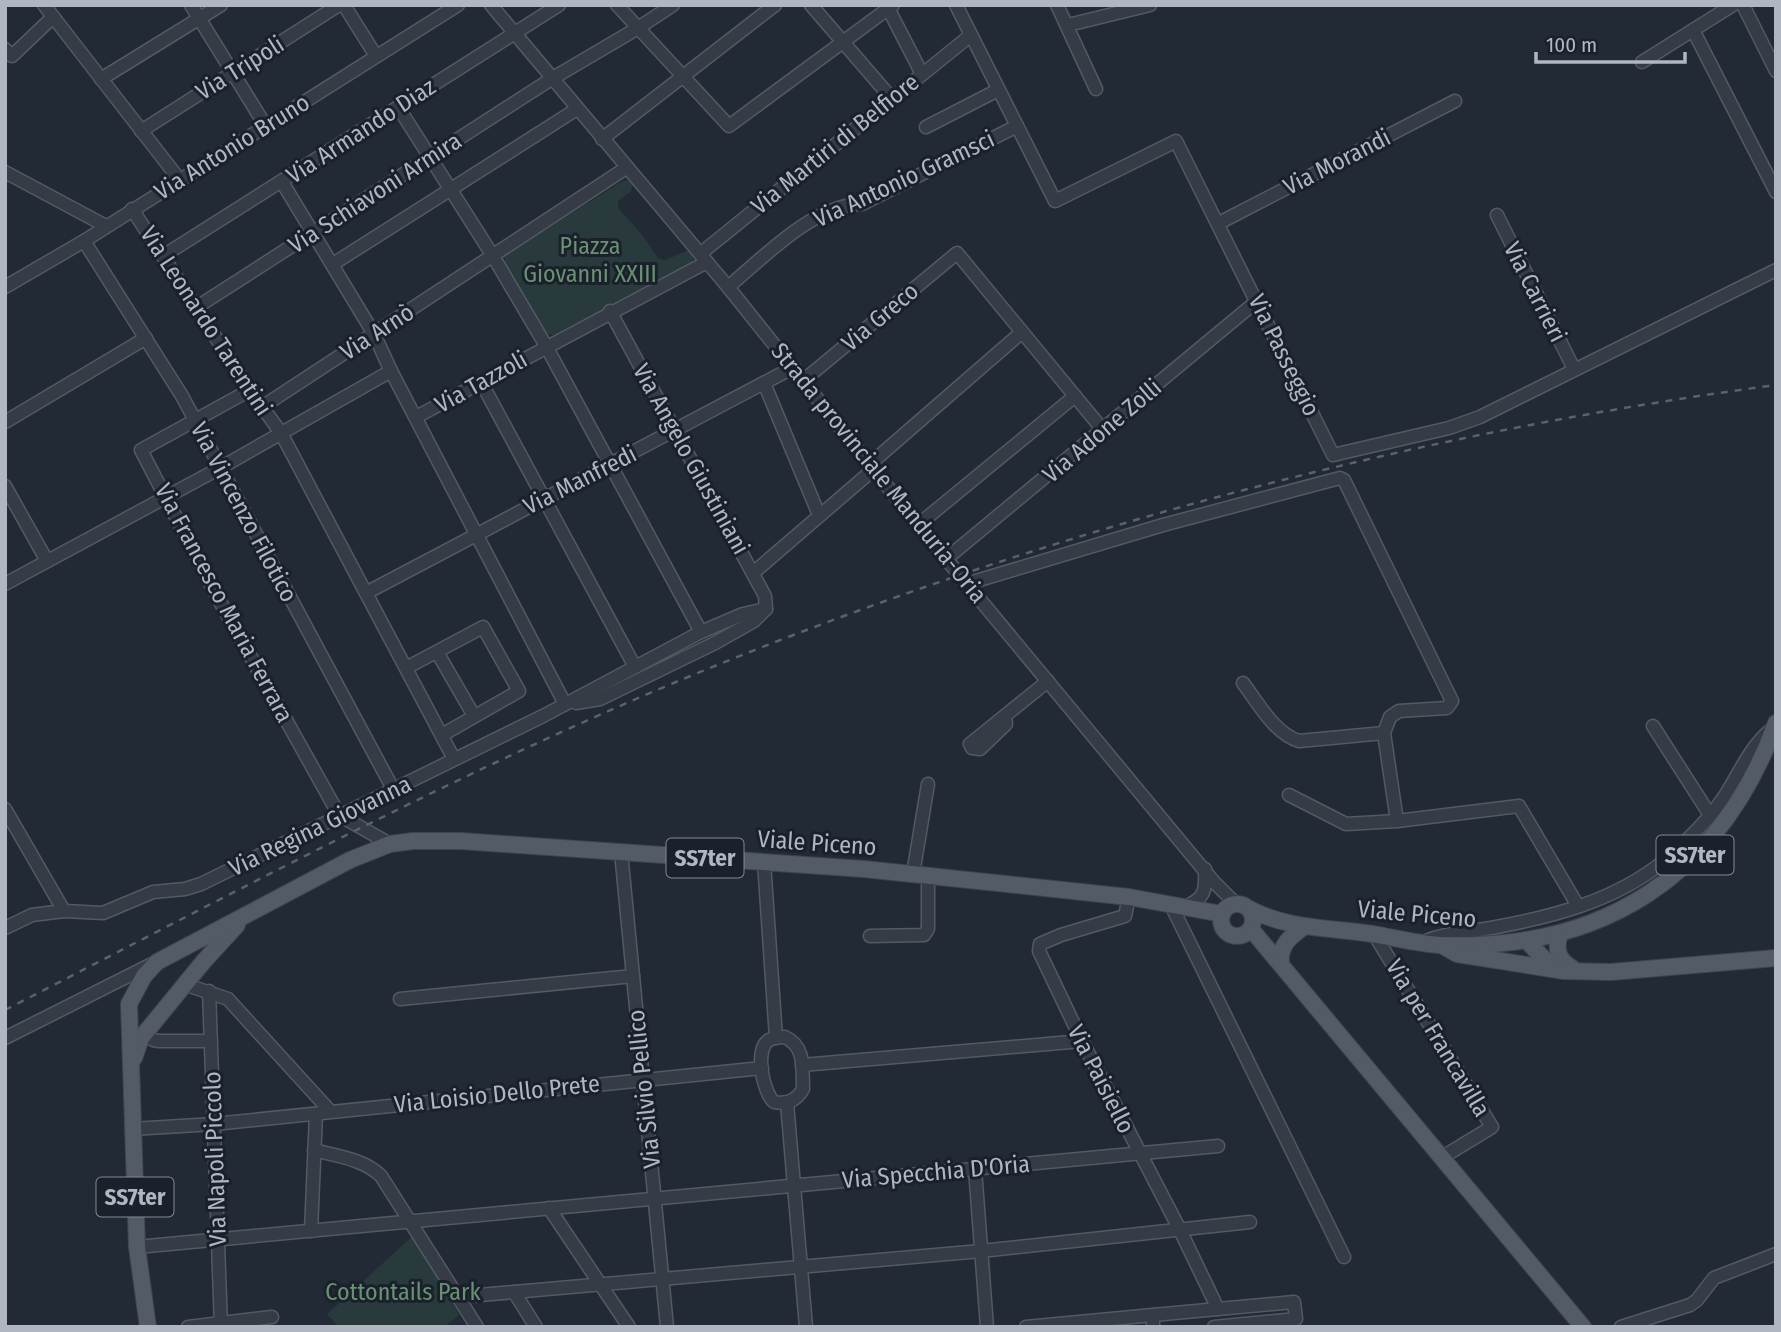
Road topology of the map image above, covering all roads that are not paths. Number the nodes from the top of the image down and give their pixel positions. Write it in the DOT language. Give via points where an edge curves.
graph roads {
  1 [pos="44,5"];
  2 [pos="191,5"];
  3 [pos="221,5"];
  4 [pos="342,5"];
  5 [pos="458,5"];
  6 [pos="491,5"];
  7 [pos="559,5"];
  8 [pos="617,5"];
  9 [pos="673,5"];
  10 [pos="775,5"];
  11 [pos="811,5"];
  12 [pos="956,5"];
  13 [pos="1057,5"];
  14 [pos="1150,5"];
  15 [pos="1733,5"];
  16 [pos="1743,5"];
  17 [pos="890,7"];
  18 [pos="53,17"];
  19 [pos="200,19"];
  20 [pos="1068,25"];
  21 [pos="638,28"];
  22 [pos="1693,30"];
  23 [pos="514,33"];
  24 [pos="971,35"];
  25 [pos="843,42"];
  26 [pos="5,50"];
  27 [pos="376,56"];
  28 [pos="1643,62"];
  29 [pos="1776,71"];
  30 [pos="233,73"];
  31 [pos="922,74"];
  32 [pos="683,77"];
  33 [pos="553,78"];
  34 [pos="101,79"];
  35 [pos="1096,89"];
  36 [pos="998,90"];
  37 [pos="893,100"];
  38 [pos="1455,101"];
  39 [pos="398,107"];
  40 [pos="577,109"];
  41 [pos="265,125"];
  42 [pos="1017,126"];
  43 [pos="926,127"];
  44 [pos="141,131"];
  45 [pos="603,139"];
  46 [pos="430,157"];
  47 [pos="626,168"];
  48 [pos="5,172"];
  49 [pos="179,179"];
  50 [pos="282,182"];
  51 [pos="450,190"];
  52 [pos="1776,192"];
  53 [pos="132,209"];
  54 [pos="1497,215"];
  55 [pos="1219,223"];
  56 [pos="106,226"];
  57 [pos="313,234"];
  58 [pos="84,241"];
  59 [pos="163,256"];
  60 [pos="493,256"];
  61 [pos="703,258"];
  62 [pos="333,264"];
  63 [pos="1776,270"];
  64 [pos="6,286"];
  65 [pos="727,287"];
  66 [pos="1257,301"];
  67 [pos="197,307"];
  68 [pos="610,311"];
  69 [pos="1022,332"];
  70 [pos="374,334"];
  71 [pos="146,338"];
  72 [pos="546,346"];
  73 [pos="794,367"];
  74 [pos="1574,369"];
  75 [pos="391,371"];
  76 [pos="804,380"];
  77 [pos="481,382"];
  78 [pos="764,383"];
  79 [pos="250,390"];
  80 [pos="1075,396"];
  81 [pos="262,408"];
  82 [pos="416,417"];
  83 [pos="195,420"];
  84 [pos="5,422"];
  85 [pos="1103,430"];
  86 [pos="675,431"];
  87 [pos="281,433"];
  88 [pos="610,465"];
  89 [pos="872,466"];
  90 [pos="220,468"];
  91 [pos="5,486"];
  92 [pos="167,497"];
  93 [pos="544,498"];
  94 [pos="819,515"];
  95 [pos="918,525"];
  96 [pos="477,533"];
  97 [pos="946,559"];
  98 [pos="47,561"];
  99 [pos="752,573"];
  100 [pos="5,584"];
  101 [pos="969,586"];
  102 [pos="366,593"];
  103 [pos="766,609"];
  104 [pos="701,632"];
  105 [pos="437,652"];
  106 [pos="635,667"];
  107 [pos="406,668"];
  108 [pos="1048,681"];
  109 [pos="1243,683"];
  110 [pos="565,704"];
  111 [pos="474,716"];
  112 [pos="1005,718"];
  113 [pos="1775,725"];
  114 [pos="1653,726"];
  115 [pos="1384,733"];
  116 [pos="442,735"];
  117 [pos="454,759"];
  118 [pos="928,784"];
  119 [pos="394,789"];
  120 [pos="1289,795"];
  121 [pos="5,809"];
  122 [pos="339,815"];
  123 [pos="1710,815"];
  124 [pos="1397,821"];
  125 [pos="390,844"];
  126 [pos="621,852"];
  127 [pos="764,862"];
  128 [pos="1205,869"];
  129 [pos="920,875"];
  130 [pos="1129,897"];
  131 [pos="1177,906"];
  132 [pos="1578,906"];
  133 [pos="252,910"];
  134 [pos="64,911"];
  135 [pos="1237,919"];
  136 [pos="1298,925"];
  137 [pos="5,928"];
  138 [pos="1560,933"];
  139 [pos="1374,934"];
  140 [pos="870,936"];
  141 [pos="1523,941"];
  142 [pos="1423,942"];
  143 [pos="1440,945"];
  144 [pos="188,946"];
  145 [pos="1776,958"];
  146 [pos="204,961"];
  147 [pos="157,962"];
  148 [pos="1281,963"];
  149 [pos="1533,967"];
  150 [pos="1574,969"];
  151 [pos="633,976"];
  152 [pos="184,984"];
  153 [pos="111,985"];
  154 [pos="209,991"];
  155 [pos="400,999"];
  156 [pos="129,1010"];
  157 [pos="156,1020"];
  158 [pos="5,1038"];
  159 [pos="776,1038"];
  160 [pos="153,1040"];
  161 [pos="211,1041"];
  162 [pos="1082,1041"];
  163 [pos="802,1065"];
  164 [pos="131,1067"];
  165 [pos="762,1068"];
  166 [pos="643,1078"];
  167 [pos="786,1103"];
  168 [pos="330,1111"];
  169 [pos="316,1114"];
  170 [pos="214,1124"];
  171 [pos="132,1129"];
  172 [pos="1218,1146"];
  173 [pos="314,1150"];
  174 [pos="1138,1153"];
  175 [pos="1441,1158"];
  176 [pos="975,1169"];
  177 [pos="795,1186"];
  178 [pos="655,1198"];
  179 [pos="549,1208"];
  180 [pos="412,1222"];
  181 [pos="1250,1222"];
  182 [pos="1180,1230"];
  183 [pos="311,1231"];
  184 [pos="218,1241"];
  185 [pos="137,1247"];
  186 [pos="981,1251"];
  187 [pos="1776,1254"];
  188 [pos="1344,1257"];
  189 [pos="801,1265"];
  190 [pos="662,1279"];
  191 [pos="600,1284"];
  192 [pos="514,1292"];
  193 [pos="457,1297"];
  194 [pos="1218,1309"];
  195 [pos="272,1317"];
  196 [pos="1153,1321"];
  197 [pos="221,1325"];
  198 [pos="148,1327"];
  199 [pos="187,1327"];
  200 [pos="477,1327"];
  201 [pos="536,1327"];
  202 [pos="629,1327"];
  203 [pos="667,1327"];
  204 [pos="806,1327"];
  205 [pos="987,1327"];
  206 [pos="1026,1327"];
  207 [pos="1214,1327"];
  208 [pos="1583,1327"];
  209 [pos="1621,1327"];
  1 -- 18 [label="street"];
  2 -- 19 [label="street"];
  3 -- 19 [label="street"];
  4 -- 27 [label="street"];
  4 -- 30 [label="street, Via Tripoli"];
  5 -- 27 [label="street, Via Antonio Bruno"];
  6 -- 23 [label="street, Strada provinciale Manduria-Oria"];
  7 -- 23 [label="street, Via Armando Diaz"];
  8 -- 21 [label="street"];
  9 -- 21 [label="street, Via Schiavoni Armira"];
  10 -- 32 [label="street"];
  11 -- 25 [label="street"];
  12 -- 24 [label="street, Via Passeggio"];
  13 -- 20 [label="street"];
  14 -- 20 [label="street"];
  15 -- 22 [label="street"];
  16 -- 29 [label="street"];
  17 -- 25 [label="street"];
  17 -- 31 [label="street"];
  18 -- 26 [label="street" via="12,56"];
  18 -- 34 [label="street"];
  19 -- 30 [label="street"];
  19 -- 34 [label="street"];
  20 -- 35 [label="street"];
  21 -- 32 [label="street"];
  21 -- 33 [label="street, Via Schiavoni Armira"];
  22 -- 28 [label="street"];
  22 -- 52 [label="street"];
  23 -- 33 [label="street, Strada provinciale Manduria-Oria"];
  23 -- 39 [label="street, Via Armando Diaz"];
  24 -- 31 [label="street, Via Martiri di Belfiore"];
  24 -- 36 [label="street, Via Passeggio"];
  25 -- 32 [label="street" via="729,126"];
  25 -- 37 [label="street"];
  27 -- 41 [label="street, Via Antonio Bruno"];
  30 -- 41 [label="street"];
  30 -- 44 [label="street, Via Tripoli"];
  31 -- 37 [label="street, Via Martiri di Belfiore"];
  32 -- 45 [label="street"];
  33 -- 40 [label="street, Strada provinciale Manduria-Oria"];
  33 -- 46 [label="street, Via Schiavoni Armira"];
  34 -- 44 [label="street"];
  36 -- 42 [label="street, Via Passeggio"];
  36 -- 43 [label="street"];
  37 -- 61 [label="street, Via Martiri di Belfiore"];
  38 -- 55 [label="street, Via Morandi"];
  39 -- 46 [label="street"];
  39 -- 50 [label="street, Via Armando Diaz"];
  40 -- 45 [label="street, Strada provinciale Manduria-Oria"];
  40 -- 51 [label="street"];
  41 -- 49 [label="street, Via Antonio Bruno"];
  42 -- 55 [label="street, Via Passeggio" via="1055,201 1176,141"];
  42 -- 65 [label="street, Via Antonio Gramsci" via="862,204 848,204 819,216"];
  44 -- 49 [label="street"];
  45 -- 47 [label="street, Strada provinciale Manduria-Oria"];
  46 -- 51 [label="street"];
  46 -- 57 [label="street, Via Schiavoni Armira"];
  47 -- 60 [label="street"];
  47 -- 61 [label="street, Strada provinciale Manduria-Oria"];
  48 -- 56 [label="street"];
  49 -- 53 [label="street, Via Antonio Bruno"];
  50 -- 57 [label="street"];
  50 -- 59 [label="street, Via Armando Diaz"];
  51 -- 60 [label="street"];
  51 -- 62 [label="street"];
  53 -- 56 [label="street, Via Antonio Bruno"];
  53 -- 59 [label="street, Via Leonardo Tarentini"];
  54 -- 74 [label="street, Via Carrieri"];
  55 -- 66 [label="street, Via Passeggio"];
  56 -- 58 [label="street, Via Antonio Bruno"];
  57 -- 62 [label="street"];
  57 -- 67 [label="street, Via Schiavoni Armira"];
  58 -- 64 [label="street, Via Antonio Bruno"];
  58 -- 71 [label="street, Via Vincenzo Filotico"];
  59 -- 67 [label="street, Via Leonardo Tarentini"];
  60 -- 70 [label="street, Via Arnò"];
  60 -- 72 [label="street"];
  61 -- 65 [label="street, Strada provinciale Manduria-Oria"];
  61 -- 68 [label="street"];
  62 -- 70 [label="street"];
  63 -- 74 [label="street, Via Passeggio"];
  65 -- 73 [label="street, Strada provinciale Manduria-Oria"];
  66 -- 74 [label="street, Via Passeggio" via="1332,455 1480,417"];
  66 -- 85 [label="street, Via Adone Zolli"];
  67 -- 79 [label="street, Via Leonardo Tarentini"];
  68 -- 72 [label="street"];
  68 -- 86 [label="street, Via Angelo Giustiniani"];
  69 -- 76 [label="street, Via Greco" via="957,253"];
  69 -- 80 [label="street"];
  69 -- 89 [label="street"];
  70 -- 75 [label="street"];
  70 -- 81 [label="street, Via Arnò"];
  71 -- 83 [label="street, Via Vincenzo Filotico"];
  71 -- 84 [label="street"];
  72 -- 77 [label="street, Via Tazzoli"];
  72 -- 88 [label="street"];
  73 -- 76 [label="street, Strada provinciale Manduria-Oria"];
  73 -- 78 [label="street, Via Manfredi"];
  75 -- 82 [label="street"];
  75 -- 87 [label="street"];
  76 -- 89 [label="street, Strada provinciale Manduria-Oria"];
  77 -- 82 [label="street, Via Tazzoli"];
  77 -- 93 [label="street"];
  78 -- 86 [label="street, Via Manfredi"];
  78 -- 94 [label="street"];
  79 -- 81 [label="street, Via Leonardo Tarentini"];
  79 -- 83 [label="street, Via Francesco Maria Ferrara"];
  80 -- 85 [label="street"];
  80 -- 95 [label="street"];
  81 -- 87 [label="street, Via Leonardo Tarentini"];
  82 -- 96 [label="street"];
  83 -- 90 [label="street, Via Vincenzo Filotico"];
  83 -- 92 [label="street, Via Francesco Maria Ferrara" via="141,450"];
  85 -- 97 [label="street, Via Adone Zolli"];
  86 -- 88 [label="street, Via Manfredi"];
  86 -- 99 [label="street, Via Angelo Giustiniani"];
  87 -- 90 [label="street"];
  87 -- 102 [label="street, Via Leonardo Tarentini"];
  88 -- 93 [label="street, Via Manfredi"];
  88 -- 104 [label="street"];
  89 -- 94 [label="street"];
  89 -- 95 [label="street, Strada provinciale Manduria-Oria"];
  90 -- 92 [label="street"];
  90 -- 119 [label="street, Via Vincenzo Filotico"];
  91 -- 98 [label="street"];
  92 -- 98 [label="street"];
  92 -- 122 [label="street, Via Francesco Maria Ferrara"];
  93 -- 96 [label="street, Via Manfredi"];
  93 -- 106 [label="street"];
  94 -- 99 [label="street"];
  95 -- 97 [label="street, Strada provinciale Manduria-Oria"];
  96 -- 102 [label="street, Via Manfredi"];
  96 -- 110 [label="street"];
  97 -- 101 [label="street, Strada provinciale Manduria-Oria"];
  98 -- 100 [label="street"];
  99 -- 103 [label="street, Via Angelo Giustiniani" via="765,596"];
  101 -- 108 [label="street, Strada provinciale Manduria-Oria"];
  101 -- 115 [label="street" via="1163,525 1340,478 1452,701 1447,708 1399,711 1390,717"];
  102 -- 107 [label="street, Via Leonardo Tarentini"];
  103 -- 104 [label="street, Via Regina Giovanna"];
  103 -- 110 [label="street" via="715,643 600,699"];
  104 -- 106 [label="street, Via Regina Giovanna"];
  105 -- 107 [label="street"];
  105 -- 111 [label="street"];
  105 -- 111 [label="street" via="483,628 519,691"];
  106 -- 110 [label="street, Via Regina Giovanna"];
  107 -- 116 [label="street, Via Leonardo Tarentini"];
  108 -- 112 [label="street"];
  108 -- 128 [label="street, Strada provinciale Manduria-Oria"];
  109 -- 115 [label="street" via="1290,738"];
  110 -- 117 [label="street, Via Regina Giovanna"];
  111 -- 116 [label="street"];
  113 -- 123 [label="street"];
  113 -- 138 [label="main road, Viale Piceno / SS7ter" via="1746,789 1707,843 1657,889 1627,908"];
  114 -- 123 [label="street"];
  115 -- 124 [label="street"];
  116 -- 117 [label="street, Via Leonardo Tarentini"];
  117 -- 119 [label="street, Via Regina Giovanna"];
  118 -- 129 [label="street"];
  119 -- 122 [label="street, Via Regina Giovanna"];
  120 -- 124 [label="street" via="1346,824"];
  121 -- 134 [label="street"];
  122 -- 125 [label="street"];
  122 -- 134 [label="street, Via Regina Giovanna" via="185,890 153,892 103,913"];
  123 -- 132 [label="street" via="1662,862 1607,897"];
  124 -- 132 [label="street" via="1519,806"];
  125 -- 126 [label="main road, Viale Piceno / SS7ter" via="461,841"];
  125 -- 133 [label="main road, Viale Piceno / SS7ter"];
  126 -- 127 [label="main road, Viale Piceno / SS7ter"];
  126 -- 151 [label="street, Via Silvio Pellico"];
  127 -- 129 [label="main road, Viale Piceno / SS7ter"];
  127 -- 159 [label="street"];
  128 -- 131 [label="street" via="1206,889 1199,899"];
  128 -- 135 [label="street, Strada provinciale Manduria-Oria"];
  129 -- 130 [label="main road, Viale Piceno / SS7ter"];
  129 -- 140 [label="street" via="928,929 924,935"];
  130 -- 131 [label="main road, Viale Piceno / SS7ter"];
  130 -- 162 [label="street, Via Paisiello" via="1125,916 1040,944 1042,959"];
  131 -- 135 [label="main road, Viale Piceno" via="1202,916"];
  131 -- 188 [label="street"];
  132 -- 142 [label="street"];
  133 -- 144 [label="main road, SS7ter"];
  133 -- 146 [label="main road, SS7ter"];
  134 -- 137 [label="street, Via Regina Giovanna" via="32,915"];
  135 -- 136 [label="main road, Viale Piceno"];
  135 -- 148 [label="main road"];
  136 -- 139 [label="main road, Viale Piceno"];
  136 -- 148 [label="main road" via="1280,954"];
  138 -- 141 [label="main road, Viale Piceno / SS7ter"];
  138 -- 150 [label="main road" via="1557,952"];
  139 -- 142 [label="main road, Viale Piceno"];
  139 -- 175 [label="street, Via per Francavilla" via="1492,1127"];
  141 -- 143 [label="main road, Viale Piceno / SS7ter"];
  141 -- 149 [label="main road" via="1521,954"];
  141 -- 150 [label="main road" via="1545,960"];
  142 -- 143 [label="main road, Viale Piceno"];
  143 -- 149 [label="main road" via="1457,954"];
  144 -- 146 [label="main road" via="202,951"];
  144 -- 147 [label="main road, SS7ter"];
  145 -- 150 [label="main road" via="1611,972"];
  146 -- 152 [label="main road, SS7ter"];
  147 -- 153 [label="street"];
  147 -- 156 [label="main road, SS7ter" via="144,975"];
  148 -- 175 [label="main road"];
  149 -- 150 [label="main road"];
  151 -- 155 [label="street"];
  151 -- 166 [label="street, Via Silvio Pellico"];
  152 -- 154 [label="street"];
  152 -- 157 [label="main road, SS7ter"];
  153 -- 156 [label="street" via="126,995"];
  153 -- 158 [label="street"];
  154 -- 161 [label="street, Via Napoli Piccolo"];
  154 -- 168 [label="street" via="229,999"];
  156 -- 157 [label="main road" via="139,1025"];
  156 -- 164 [label="main road, SS7ter"];
  157 -- 164 [label="main road, SS7ter" via="141,1038"];
  159 -- 163 [label="street" via="794,1041"];
  159 -- 165 [label="street" via="762,1048"];
  160 -- 161 [label="street"];
  161 -- 170 [label="street, Via Napoli Piccolo"];
  162 -- 163 [label="street"];
  162 -- 174 [label="street, Via Paisiello"];
  163 -- 167 [label="street" via="803,1088"];
  164 -- 171 [label="main road, SS7ter"];
  165 -- 166 [label="street, Via Loisio Dello Prete"];
  165 -- 167 [label="street" via="768,1097"];
  166 -- 168 [label="street, Via Loisio Dello Prete"];
  166 -- 178 [label="street, Via Silvio Pellico"];
  167 -- 177 [label="street"];
  168 -- 169 [label="street, Via Loisio Dello Prete"];
  169 -- 170 [label="street, Via Loisio Dello Prete"];
  169 -- 173 [label="street"];
  170 -- 171 [label="street, Via Loisio Dello Prete"];
  170 -- 184 [label="street, Via Napoli Piccolo"];
  171 -- 185 [label="main road, SS7ter"];
  172 -- 174 [label="street, Via Specchia D'Oria"];
  173 -- 180 [label="street" via="373,1168"];
  173 -- 183 [label="street"];
  174 -- 176 [label="street, Via Specchia D'Oria"];
  174 -- 182 [label="street, Via Paisiello"];
  175 -- 208 [label="main road"];
  176 -- 177 [label="street, Via Specchia D'Oria"];
  176 -- 186 [label="street"];
  177 -- 178 [label="street, Via Specchia D'Oria"];
  177 -- 189 [label="street"];
  178 -- 179 [label="street, Via Specchia D'Oria"];
  178 -- 190 [label="street, Via Silvio Pellico"];
  179 -- 180 [label="street, Via Specchia D'Oria"];
  179 -- 191 [label="street"];
  180 -- 183 [label="street, Via Specchia D'Oria"];
  180 -- 193 [label="street"];
  181 -- 182 [label="street"];
  182 -- 186 [label="street"];
  182 -- 194 [label="street, Via Paisiello"];
  183 -- 184 [label="street, Via Specchia D'Oria"];
  184 -- 185 [label="street, Via Specchia D'Oria"];
  184 -- 197 [label="street, Via Napoli Piccolo"];
  185 -- 198 [label="main road, SS7ter"];
  186 -- 189 [label="street"];
  186 -- 205 [label="street"];
  187 -- 209 [label="street" via="1714,1278 1690,1305"];
  189 -- 190 [label="street"];
  189 -- 204 [label="street"];
  190 -- 191 [label="street"];
  190 -- 203 [label="street, Via Silvio Pellico"];
  191 -- 192 [label="street"];
  191 -- 202 [label="street"];
  192 -- 193 [label="street"];
  192 -- 201 [label="street"];
  193 -- 200 [label="street"];
  194 -- 196 [label="street"];
  194 -- 207 [label="street" via="1294,1302 1296,1320"];
  195 -- 197 [label="street"];
  196 -- 206 [label="street"];
  197 -- 199 [label="street"];
}
